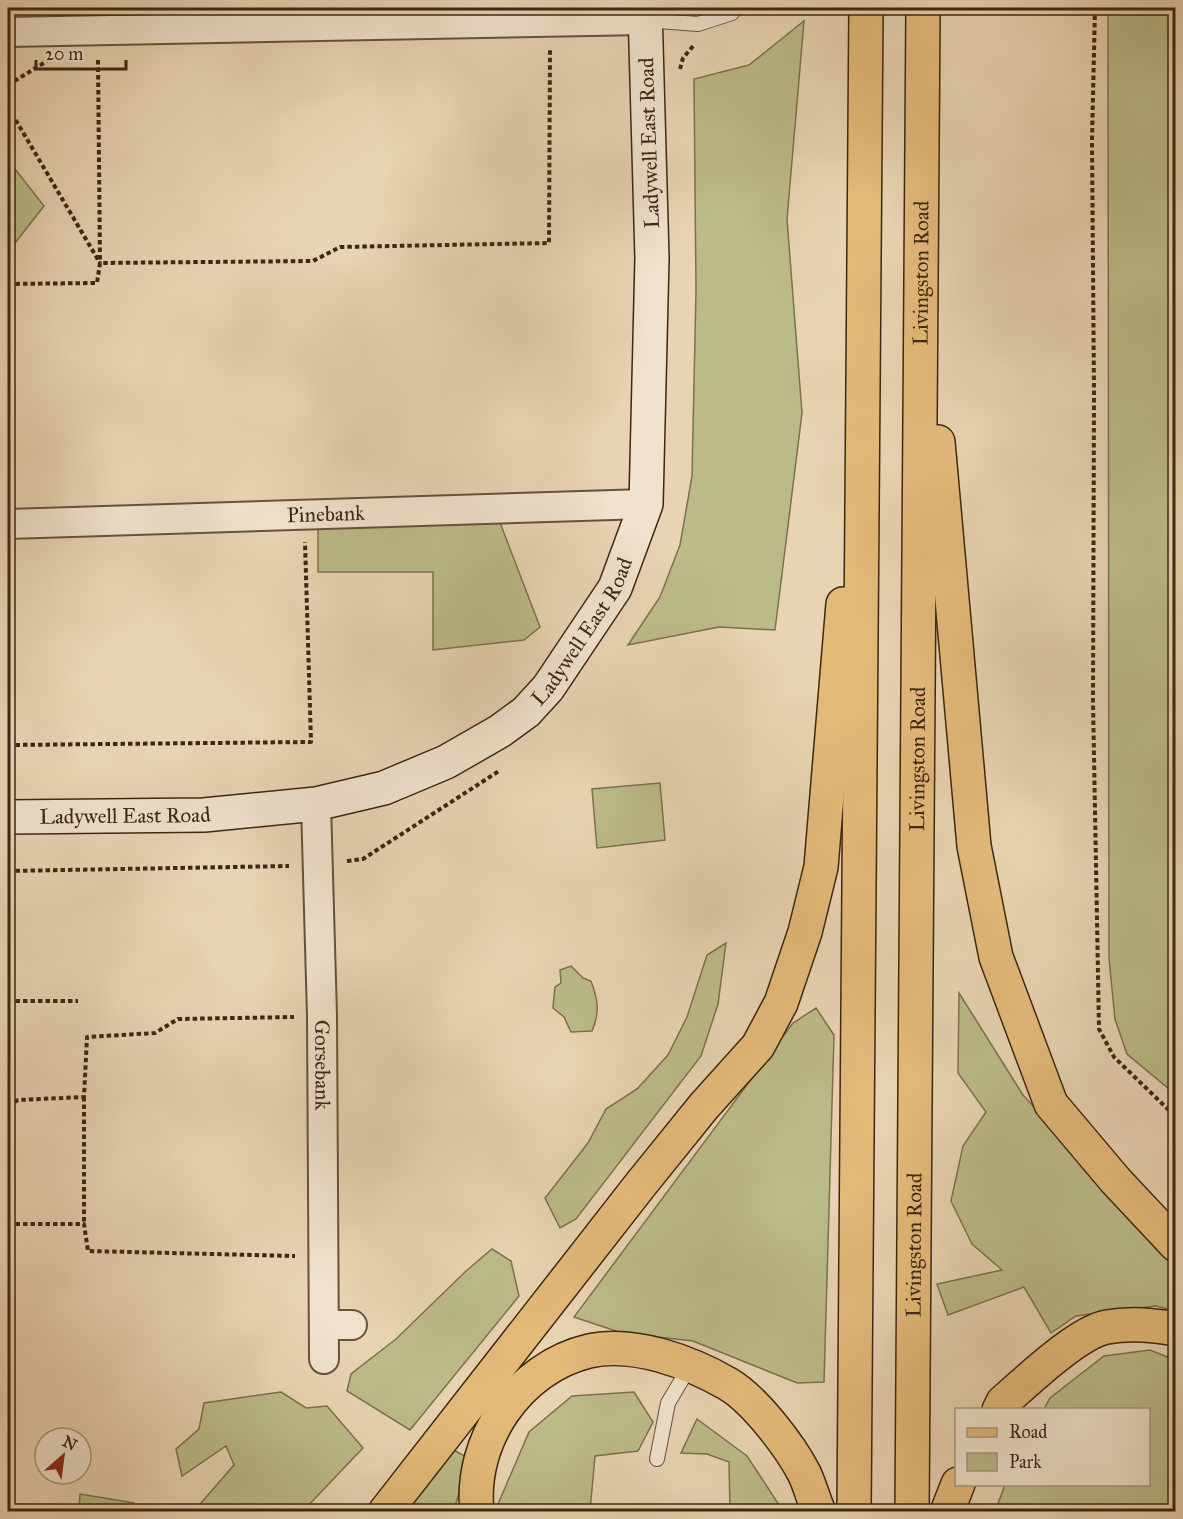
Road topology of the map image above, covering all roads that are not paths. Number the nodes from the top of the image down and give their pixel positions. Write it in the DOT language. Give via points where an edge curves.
graph roads {
  1 [pos="735,8"];
  2 [pos="866,8"];
  3 [pos="923,8"];
  4 [pos="645,14"];
  5 [pos="8,32"];
  6 [pos="920,316"];
  7 [pos="862,381"];
  8 [pos="646,504"];
  9 [pos="8,524"];
  10 [pos="316,804"];
  11 [pos="8,817"];
  12 [pos="1176,1245"];
  13 [pos="1176,1329"];
  14 [pos="324,1359"];
  15 [pos="690,1366"];
  16 [pos="1000,1408"];
  17 [pos="657,1460"];
  18 [pos="958,1486"];
  19 [pos="386,1512"];
  20 [pos="477,1512"];
  21 [pos="819,1512"];
  22 [pos="854,1512"];
  23 [pos="912,1512"];
  24 [pos="947,1512"];
  1 -- 4 [label="lane" via="732,14 698,24"];
  2 -- 7 [label="main road"];
  3 -- 6 [label="main road, Livingston Road"];
  4 -- 5 [label="street" via="550,22"];
  4 -- 8 [label="street, Ladywell East Road" via="652,258"];
  6 -- 12 [label="main road" via="943,485 974,846 996,957 1051,1104"];
  6 -- 23 [label="main road, Livingston Road"];
  7 -- 19 [label="main road" via="821,867 781,1003 758,1046 641,1184"];
  7 -- 22 [label="main road"];
  8 -- 9 [label="street, Pinebank"];
  8 -- 10 [label="street, Ladywell East Road" via="615,588 548,688 526,712 446,762 384,788"];
  10 -- 11 [label="street, Ladywell East Road" via="204,814"];
  10 -- 14 [label="street, Gorsebank" via="324,1257 338,1325"];
  13 -- 16 [label="main road" via="1105,1327 1060,1352"];
  15 -- 17 [label="lane" via="668,1403"];
  15 -- 20 [label="main road" via="623,1349 590,1351 562,1361 539,1376 519,1392 496,1420 481,1453 475,1490"];
  15 -- 21 [label="main road" via="729,1385 759,1411 804,1473"];
  18 -- 24 [label="main road"];
}
